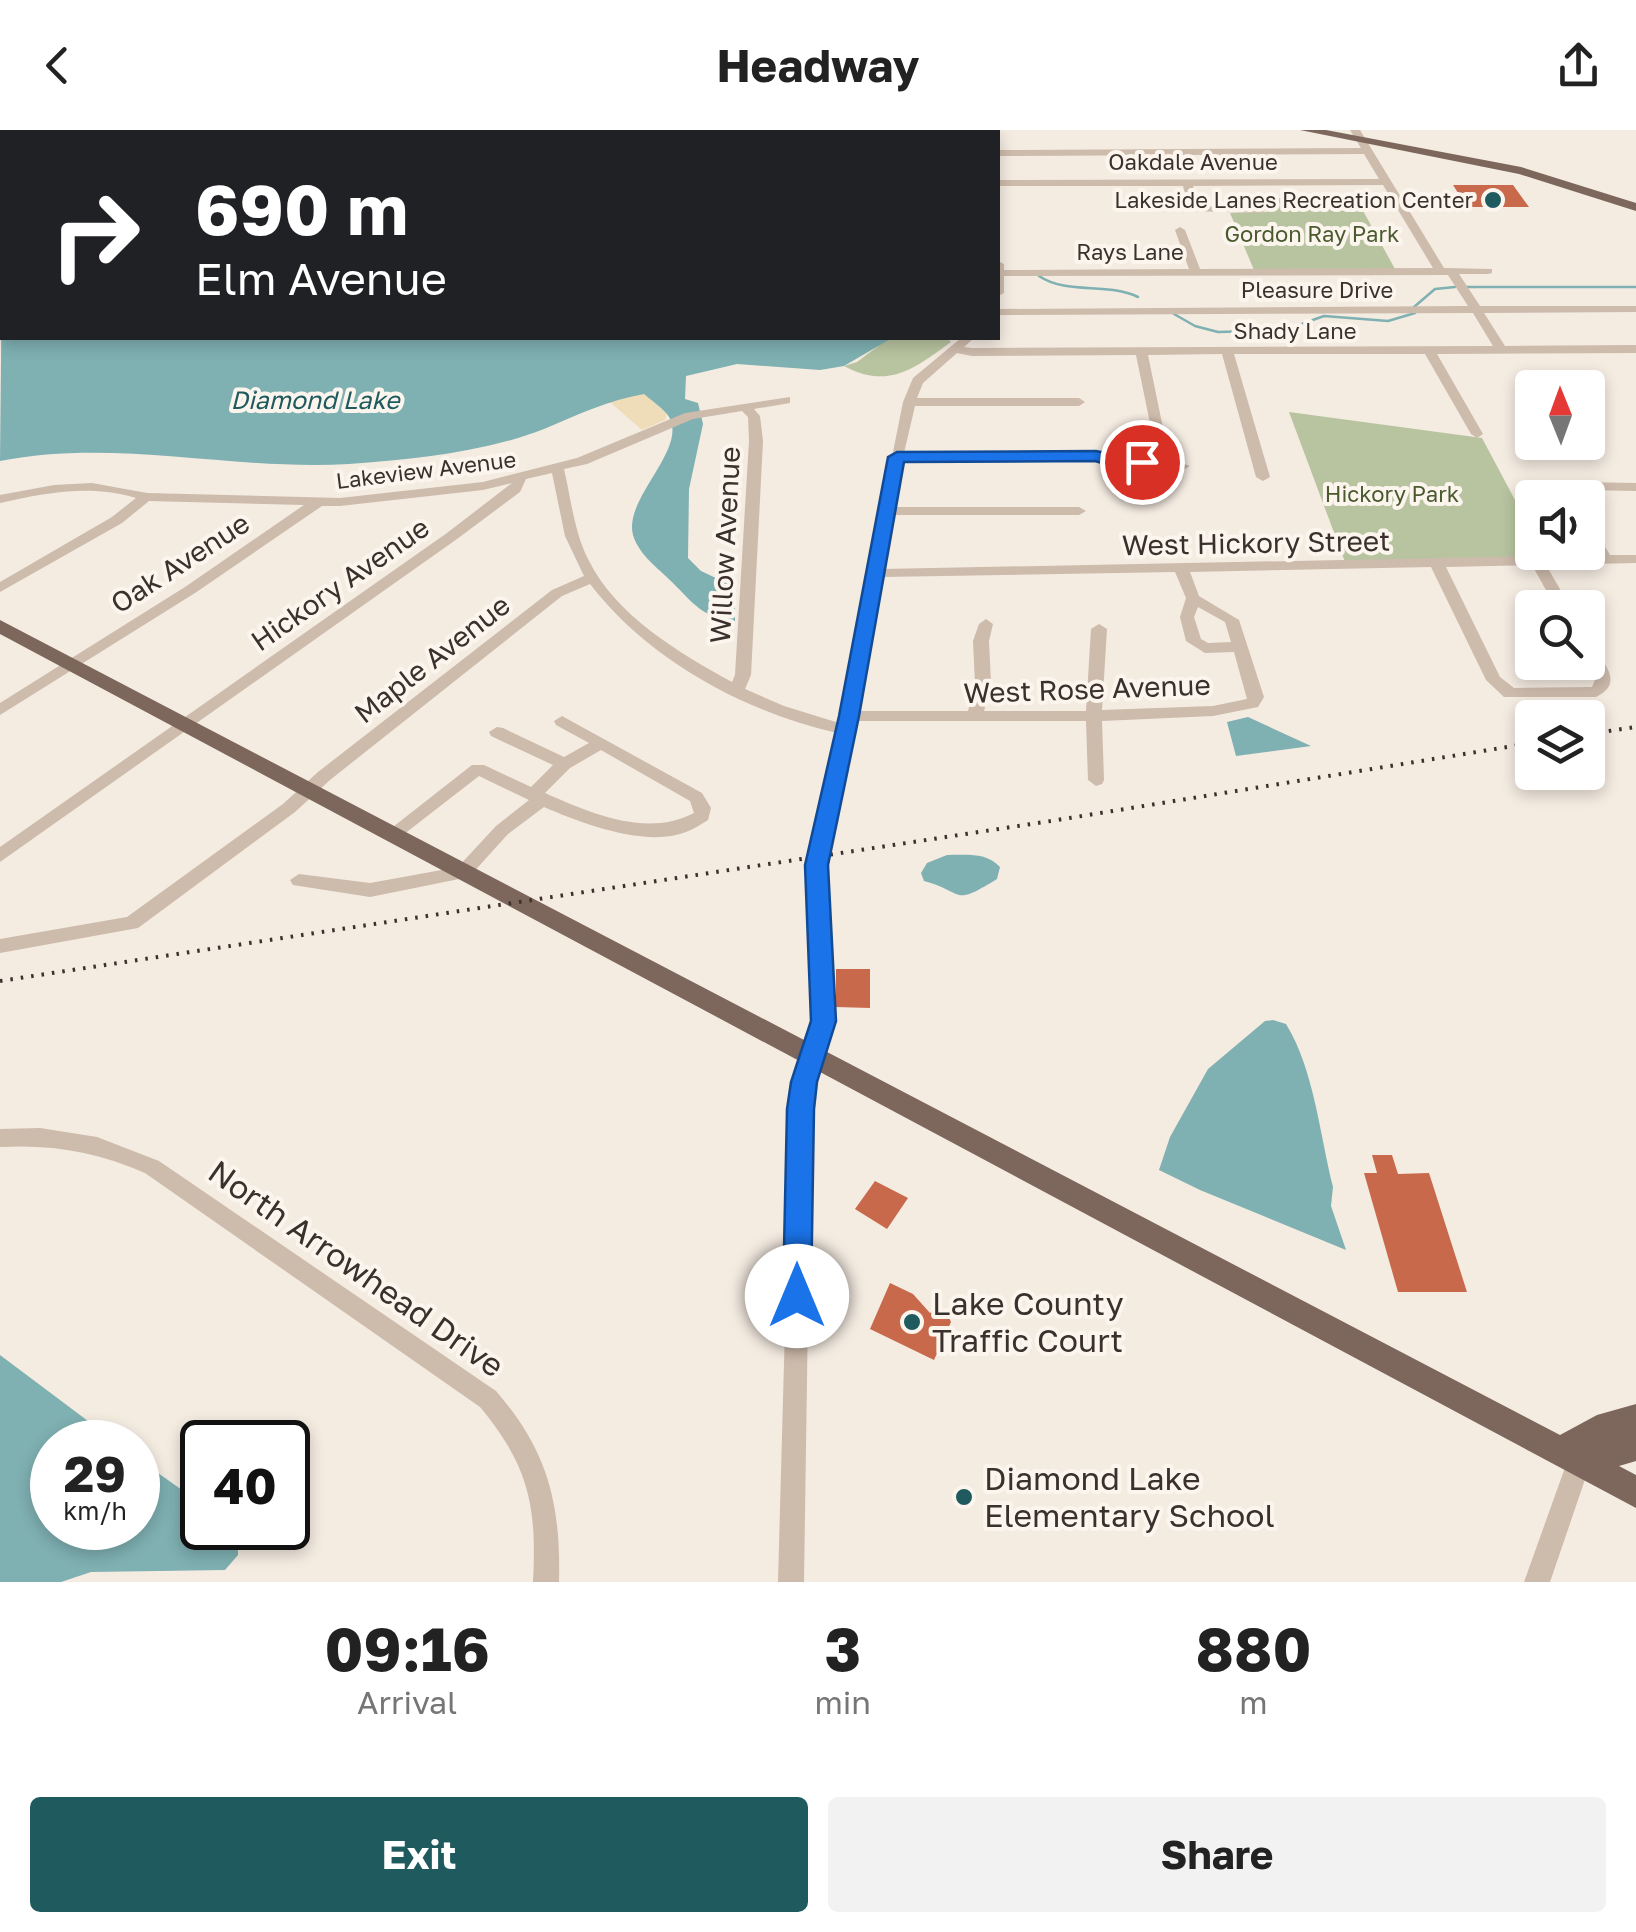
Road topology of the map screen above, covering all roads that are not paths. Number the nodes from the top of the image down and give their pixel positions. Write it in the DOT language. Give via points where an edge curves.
graph roads {
  1 [pos="1306,130"];
  2 [pos="1361,140"];
  3 [pos="1000,153"];
  4 [pos="1187,182"];
  5 [pos="1388,182"];
  6 [pos="1000,184"];
  7 [pos="1636,207"];
  8 [pos="1262,210"];
  9 [pos="1180,230"];
  10 [pos="1000,268"];
  11 [pos="1446,271"];
  12 [pos="1196,272"];
  13 [pos="1488,272"];
  14 [pos="1477,309"];
  15 [pos="1636,309"];
  16 [pos="1000,312"];
  17 [pos="962,343"];
  18 [pos="1636,349"];
  19 [pos="1430,350"];
  20 [pos="1502,350"];
  21 [pos="1226,351"];
  22 [pos="1141,352"];
  23 [pos="786,400"];
  24 [pos="909,402"];
  25 [pos="1080,402"];
  26 [pos="744,406"];
  27 [pos="1157,428"];
  28 [pos="1476,434"];
  29 [pos="897,457"];
  30 [pos="1183,466"];
  31 [pos="558,470"];
  32 [pos="1263,477"];
  33 [pos="520,480"];
  34 [pos="1605,487"];
  35 [pos="1636,488"];
  36 [pos="146,496"];
  37 [pos="0,499"];
  38 [pos="318,502"];
  39 [pos="887,511"];
  40 [pos="1079,511"];
  41 [pos="1605,559"];
  42 [pos="1636,559"];
  43 [pos="1515,562"];
  44 [pos="1437,564"];
  45 [pos="1182,570"];
  46 [pos="876,573"];
  47 [pos="592,578"];
  48 [pos="0,588"];
  49 [pos="1193,598"];
  50 [pos="986,624"];
  51 [pos="0,626"];
  52 [pos="1099,629"];
  53 [pos="1240,647"];
  54 [pos="68,664"];
  55 [pos="1604,680"];
  56 [pos="737,689"];
  57 [pos="0,710"];
  58 [pos="1094,716"];
  59 [pos="974,718"];
  60 [pos="562,720"];
  61 [pos="848,723"];
  62 [pos="184,725"];
  63 [pos="497,732"];
  64 [pos="600,744"];
  65 [pos="564,764"];
  66 [pos="1096,780"];
  67 [pos="308,789"];
  68 [pos="538,797"];
  69 [pos="393,834"];
  70 [pos="0,856"];
  71 [pos="463,872"];
  72 [pos="300,880"];
  73 [pos="0,946"];
  74 [pos="811,1055"];
  75 [pos="0,1138"];
  76 [pos="1636,1419"];
  77 [pos="1636,1446"];
  78 [pos="1570,1457"];
  79 [pos="1636,1492"];
  80 [pos="546,1582"];
  81 [pos="792,1582"];
  82 [pos="1538,1582"];
  1 -- 2 [label="main road"];
  2 -- 3 [label="street"];
  2 -- 5 [label="street"];
  2 -- 7 [label="main road" via="1521,172"];
  4 -- 5 [label="street, Oakdale Avenue"];
  4 -- 6 [label="street, Oakdale Avenue"];
  4 -- 8 [label="street" via="1194,209"];
  5 -- 11 [label="street"];
  9 -- 12 [label="street"];
  10 -- 12 [label="street, Rays Lane"];
  11 -- 12 [label="street, Rays Lane"];
  11 -- 13 [label="street, Rays Lane"];
  11 -- 14 [label="street"];
  14 -- 15 [label="street, Pleasure Drive"];
  14 -- 16 [label="street, Pleasure Drive"];
  14 -- 20 [label="street"];
  17 -- 22 [label="street, Shady Lane" via="972,352"];
  17 -- 24 [label="street" via="922,376"];
  18 -- 20 [label="street, Shady Lane"];
  19 -- 20 [label="street, Shady Lane"];
  19 -- 21 [label="street, Shady Lane"];
  19 -- 28 [label="street"];
  21 -- 22 [label="street, Shady Lane"];
  21 -- 32 [label="street"];
  22 -- 27 [label="street"];
  23 -- 26 [label="street, Lakeview Avenue"];
  24 -- 25 [label="street"];
  24 -- 29 [label="street"];
  26 -- 31 [label="street, Lakeview Avenue" via="666,424"];
  26 -- 56 [label="street, Willow Avenue" via="754,416 756,442 744,675"];
  29 -- 30 [label="street" via="1096,456"];
  29 -- 39 [label="street"];
  31 -- 33 [label="street, Lakeview Avenue"];
  31 -- 47 [label="street, West Rose Avenue" via="570,531"];
  33 -- 38 [label="street, Lakeview Avenue"];
  33 -- 62 [label="street, Hickory Avenue" via="452,536"];
  34 -- 35 [label="street"];
  36 -- 37 [label="street, Lakeview Avenue" via="62,488"];
  36 -- 38 [label="street, Lakeview Avenue"];
  36 -- 48 [label="street"];
  38 -- 54 [label="street, Oak Avenue"];
  39 -- 40 [label="street"];
  39 -- 46 [label="street"];
  41 -- 42 [label="street, West Hickory Street"];
  43 -- 44 [label="street, West Hickory Street"];
  44 -- 45 [label="street, West Hickory Street"];
  44 -- 55 [label="street" via="1494,680 1510,694 1596,692"];
  45 -- 46 [label="street, West Hickory Street"];
  45 -- 49 [label="street"];
  46 -- 61 [label="street"];
  47 -- 56 [label="street, West Rose Avenue" via="682,662"];
  47 -- 67 [label="street, Maple Avenue" via="557,593"];
  49 -- 53 [label="street, West Rose Avenue" via="1230,617"];
  49 -- 53 [label="street" via="1188,617 1194,641 1205,648"];
  50 -- 59 [label="street"];
  51 -- 54 [label="main road"];
  52 -- 58 [label="street"];
  53 -- 58 [label="street, West Rose Avenue" via="1256,697 1252,703 1213,712"];
  54 -- 57 [label="street, Oak Avenue"];
  54 -- 62 [label="main road"];
  56 -- 61 [label="street, West Rose Avenue" via="799,718"];
  58 -- 59 [label="street, West Rose Avenue"];
  58 -- 66 [label="street"];
  59 -- 61 [label="street, West Rose Avenue"];
  60 -- 64 [label="street"];
  61 -- 74 [label="street" via="816,865 823,1021"];
  62 -- 67 [label="main road"];
  62 -- 70 [label="street, Hickory Avenue"];
  63 -- 65 [label="street"];
  64 -- 65 [label="street"];
  64 -- 68 [label="street" via="696,797 702,816 640,832"];
  65 -- 68 [label="street"];
  67 -- 69 [label="main road"];
  67 -- 73 [label="street, Maple Avenue" via="132,923"];
  68 -- 69 [label="street" via="478,769"];
  68 -- 71 [label="street"];
  69 -- 71 [label="main road"];
  71 -- 72 [label="street" via="370,890"];
  71 -- 74 [label="main road"];
  74 -- 78 [label="main road"];
  74 -- 81 [label="street" via="800,1109"];
  75 -- 80 [label="street, North Arrowhead Drive" via="100,1145 152,1167 488,1399 537,1472 546,1514"];
  76 -- 78 [label="main road" via="1608,1425"];
  77 -- 78 [label="main road"];
  78 -- 79 [label="main road"];
  78 -- 82 [label="street"];
}
